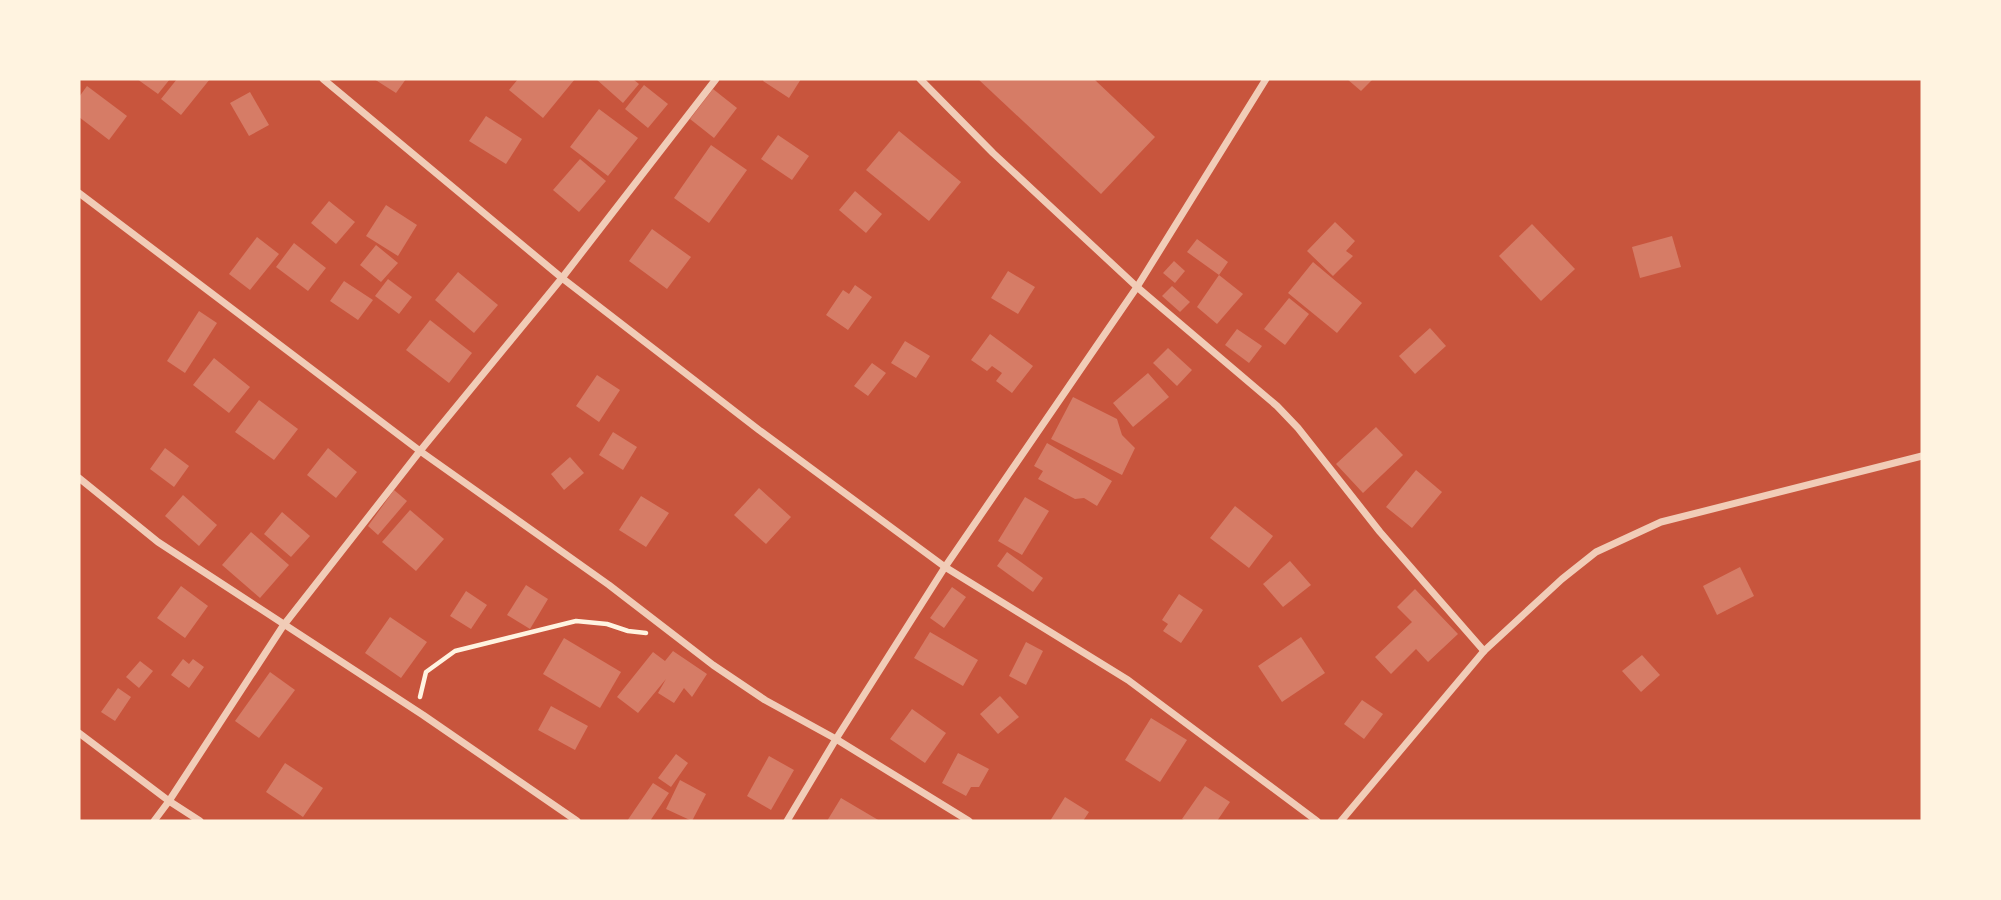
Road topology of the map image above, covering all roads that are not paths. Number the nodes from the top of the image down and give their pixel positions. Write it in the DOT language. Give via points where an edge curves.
graph roads {
  1 [pos="323,79"];
  2 [pos="716,79"];
  3 [pos="920,79"];
  4 [pos="1266,79"];
  5 [pos="79,193"];
  6 [pos="562,278"];
  7 [pos="1137,287"];
  8 [pos="420,451"];
  9 [pos="1922,456"];
  10 [pos="79,478"];
  11 [pos="945,566"];
  12 [pos="283,625"];
  13 [pos="1484,651"];
  14 [pos="79,733"];
  15 [pos="836,739"];
  16 [pos="169,801"];
  17 [pos="154,821"];
  18 [pos="200,821"];
  19 [pos="577,821"];
  20 [pos="787,821"];
  21 [pos="969,821"];
  22 [pos="1317,821"];
  23 [pos="1340,821"];
  1 -- 6 [label="street"];
  2 -- 6 [label="street"];
  3 -- 7 [label="street"];
  4 -- 7 [label="street"];
  5 -- 8 [label="street"];
  6 -- 8 [label="street"];
  6 -- 11 [label="street"];
  7 -- 11 [label="street"];
  7 -- 13 [label="street" via="1298,428 1380,532"];
  8 -- 12 [label="street"];
  8 -- 15 [label="street" via="765,700"];
  9 -- 13 [label="street" via="1661,522 1628,536 1596,552 1562,579"];
  10 -- 12 [label="street" via="158,542"];
  11 -- 15 [label="street"];
  11 -- 22 [label="street" via="1128,680"];
  12 -- 16 [label="street"];
  12 -- 19 [label="street"];
  13 -- 23 [label="street"];
  14 -- 16 [label="street"];
  15 -- 20 [label="street"];
  15 -- 21 [label="street"];
  16 -- 17 [label="street"];
  16 -- 18 [label="street"];
}
